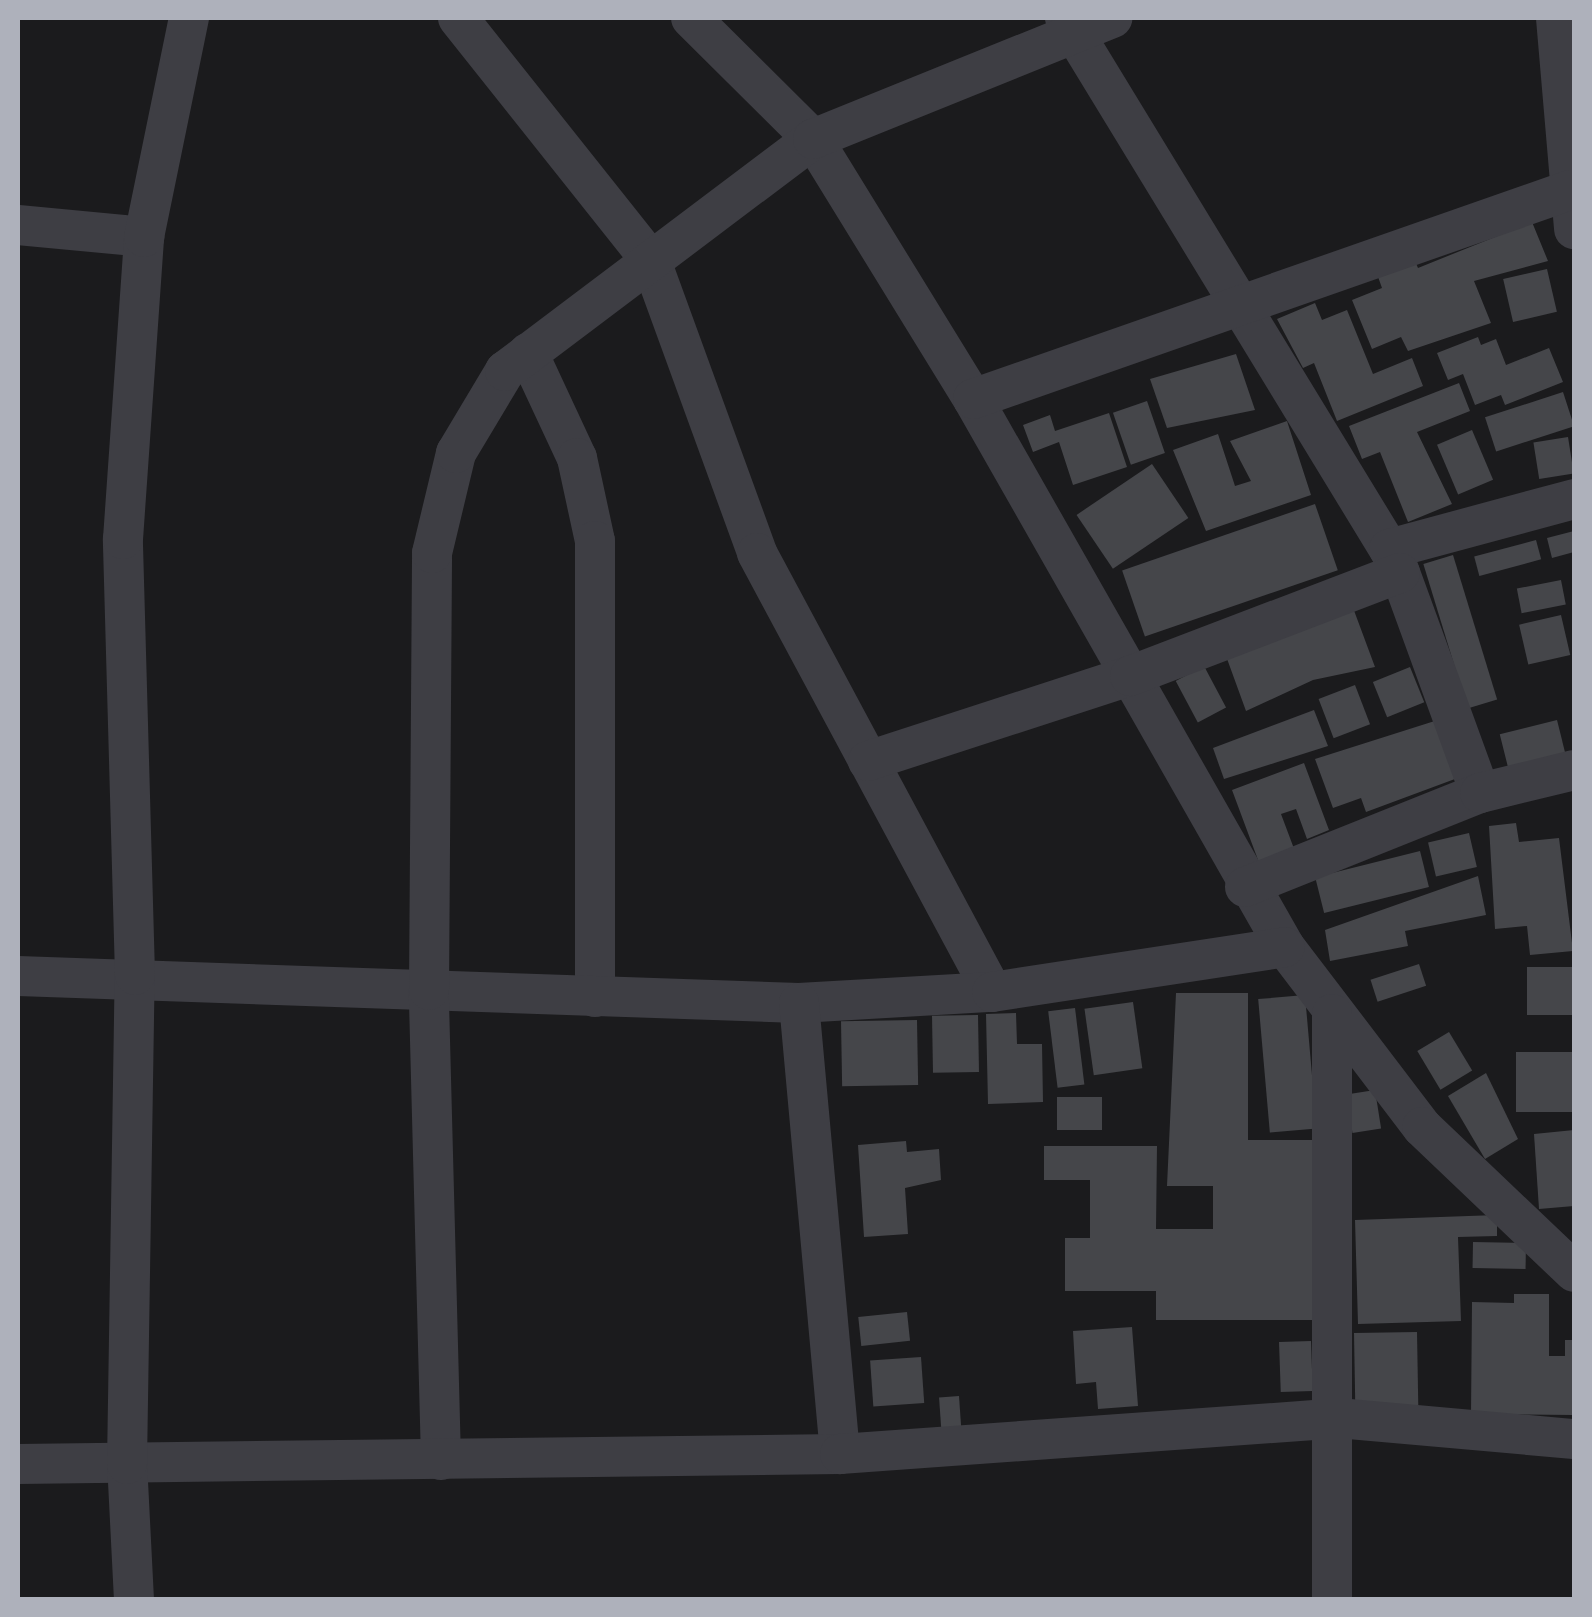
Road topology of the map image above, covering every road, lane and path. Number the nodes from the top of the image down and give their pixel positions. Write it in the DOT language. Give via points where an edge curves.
graph roads {
  1 [pos="189,18"];
  2 [pos="458,18"];
  3 [pos="691,18"];
  4 [pos="1113,18"];
  5 [pos="1556,18"];
  6 [pos="1068,26"];
  7 [pos="1569,94"];
  8 [pos="813,139"];
  9 [pos="1573,219"];
  10 [pos="18,225"];
  11 [pos="144,237"];
  12 [pos="651,261"];
  13 [pos="1236,304"];
  14 [pos="528,354"];
  15 [pos="973,399"];
  16 [pos="1574,499"];
  17 [pos="1394,561"];
  18 [pos="1130,676"];
  19 [pos="868,761"];
  20 [pos="1574,770"];
  21 [pos="1480,793"];
  22 [pos="1246,887"];
  23 [pos="1285,946"];
  24 [pos="135,975"];
  25 [pos="18,976"];
  26 [pos="429,990"];
  27 [pos="992,992"];
  28 [pos="594,997"];
  29 [pos="799,1002"];
  30 [pos="1332,1014"];
  31 [pos="1574,1272"];
  32 [pos="1338,1418"];
  33 [pos="1574,1439"];
  34 [pos="840,1454"];
  35 [pos="440,1460"];
  36 [pos="18,1464"];
  37 [pos="127,1464"];
  38 [pos="134,1600"];
  39 [pos="1332,1600"];
  1 -- 11 [label="street"];
  2 -- 12 [label="street"];
  3 -- 8 [label="street"];
  4 -- 6 [label="street"];
  5 -- 7 [label="street"];
  6 -- 8 [label="street"];
  6 -- 13 [label="street"];
  7 -- 9 [label="street"];
  8 -- 12 [label="street"];
  8 -- 15 [label="street"];
  9 -- 13 [label="street"];
  10 -- 11 [label="street"];
  11 -- 24 [label="street" via="123,539"];
  12 -- 14 [label="street"];
  12 -- 19 [label="street" via="757,554"];
  13 -- 15 [label="street"];
  13 -- 17 [label="street"];
  14 -- 26 [label="street" via="505,371 456,453 432,552"];
  14 -- 28 [label="street" via="577,458 595,541"];
  15 -- 18 [label="street"];
  16 -- 17 [label="street"];
  17 -- 18 [label="street"];
  17 -- 21 [label="street"];
  18 -- 19 [label="street"];
  18 -- 22 [label="street"];
  19 -- 27 [label="street"];
  20 -- 21 [label="street"];
  21 -- 22 [label="street"];
  22 -- 23 [label="street"];
  23 -- 27 [label="street"];
  23 -- 30 [label="street"];
  24 -- 25 [label="street"];
  24 -- 26 [label="street"];
  24 -- 37 [label="street"];
  26 -- 28 [label="street"];
  26 -- 35 [label="street"];
  27 -- 29 [label="street"];
  28 -- 29 [label="street"];
  29 -- 34 [label="street"];
  30 -- 31 [label="street" via="1422,1127"];
  30 -- 32 [label="street"];
  32 -- 33 [label="street"];
  32 -- 34 [label="street"];
  32 -- 39 [label="street"];
  34 -- 35 [label="street"];
  35 -- 37 [label="street"];
  36 -- 37 [label="street"];
  37 -- 38 [label="street"];
}
